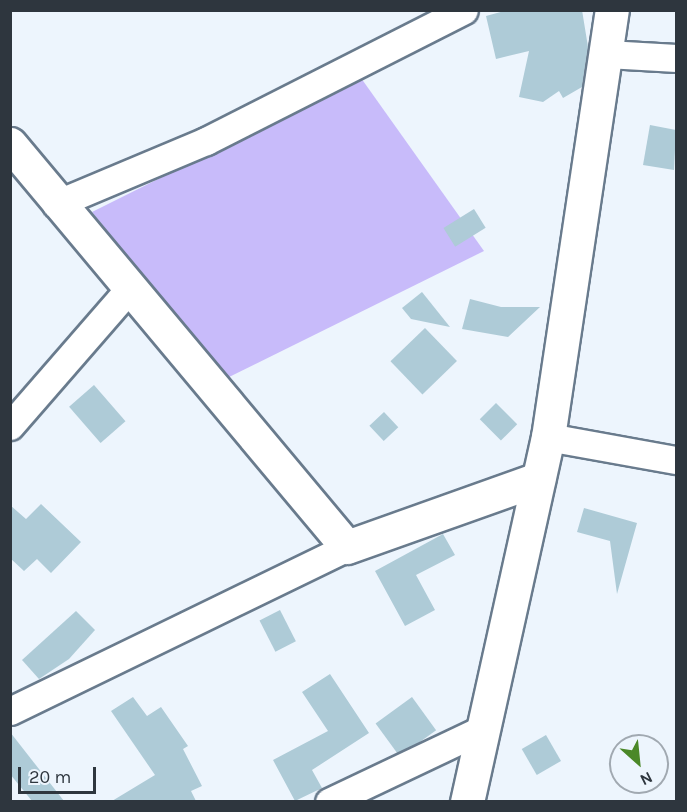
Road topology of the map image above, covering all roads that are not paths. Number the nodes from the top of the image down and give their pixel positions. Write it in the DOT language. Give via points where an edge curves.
graph roads {
  1 [pos="612,10"];
  2 [pos="450,14"];
  3 [pos="607,54"];
  4 [pos="676,58"];
  5 [pos="10,144"];
  6 [pos="56,204"];
  7 [pos="130,287"];
  8 [pos="10,426"];
  9 [pos="548,437"];
  10 [pos="676,460"];
  11 [pos="538,479"];
  12 [pos="347,547"];
  13 [pos="10,711"];
  14 [pos="485,728"];
  15 [pos="329,801"];
  16 [pos="467,801"];
  1 -- 3 [label="street"];
  2 -- 6 [label="street" via="206,141"];
  3 -- 4 [label="street"];
  3 -- 9 [label="street"];
  5 -- 6 [label="street"];
  6 -- 7 [label="street"];
  7 -- 8 [label="street"];
  7 -- 12 [label="street"];
  9 -- 10 [label="street"];
  9 -- 11 [label="street"];
  11 -- 12 [label="street"];
  11 -- 14 [label="street"];
  12 -- 13 [label="street"];
  14 -- 15 [label="street"];
  14 -- 16 [label="street"];
}
